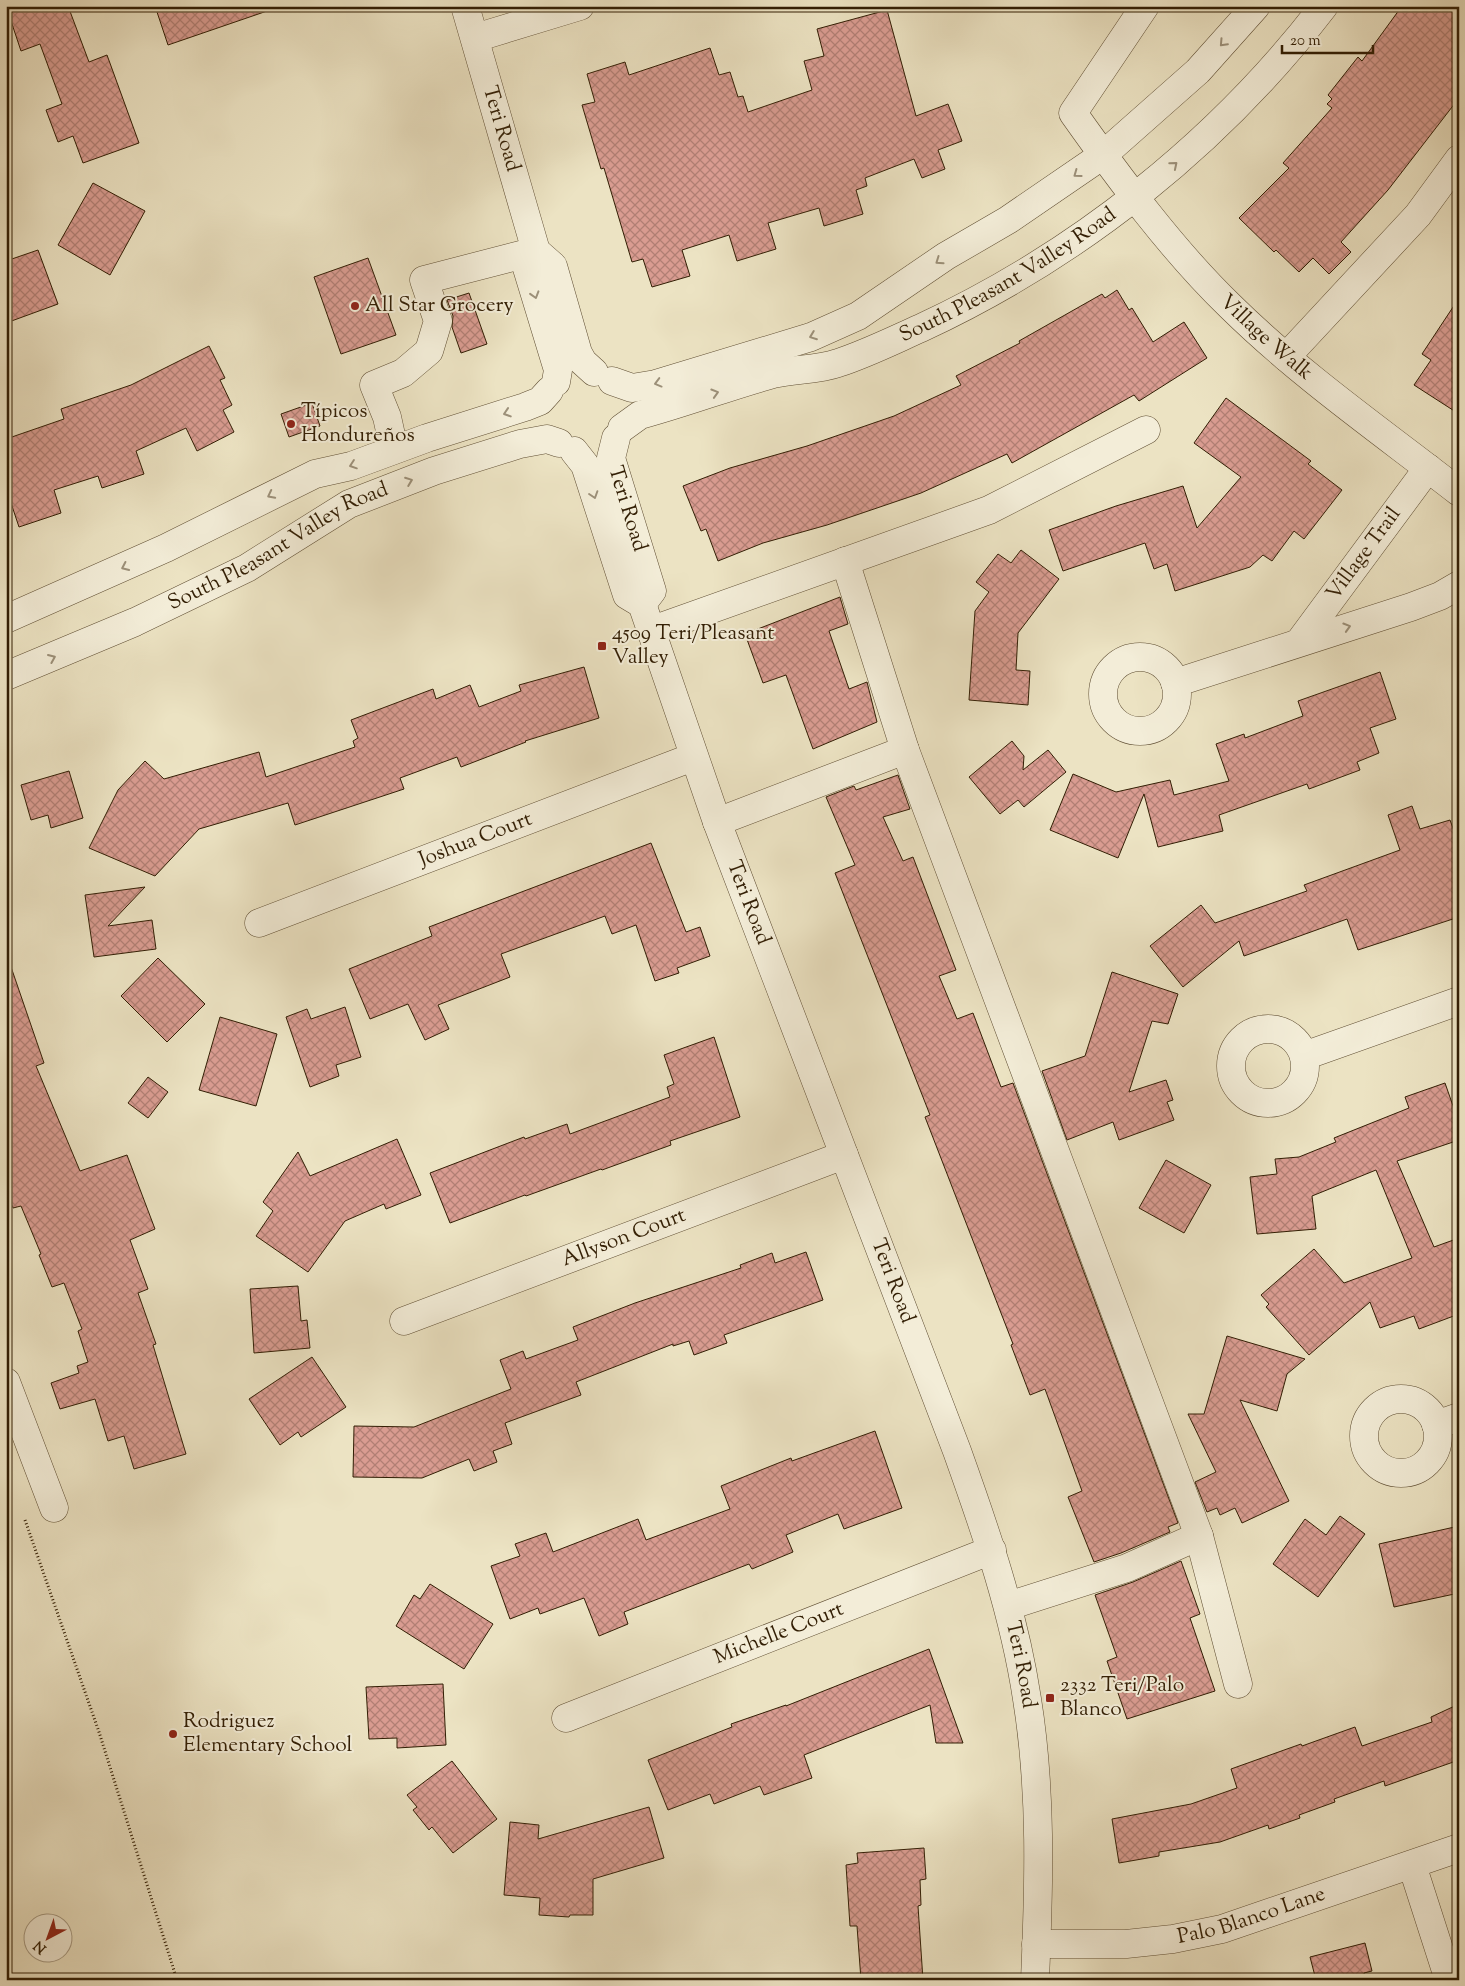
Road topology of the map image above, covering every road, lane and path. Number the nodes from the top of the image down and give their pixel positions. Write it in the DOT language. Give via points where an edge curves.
graph roads {
  1 [pos="465,6"];
  2 [pos="580,6"];
  3 [pos="1145,6"];
  4 [pos="1256,6"];
  5 [pos="1324,6"];
  6 [pos="475,38"];
  7 [pos="1103,155"];
  8 [pos="1459,159"];
  9 [pos="1136,196"];
  10 [pos="536,251"];
  11 [pos="1286,357"];
  12 [pos="603,377"];
  13 [pos="553,386"];
  14 [pos="1146,430"];
  15 [pos="619,433"];
  16 [pos="566,447"];
  17 [pos="394,449"];
  18 [pos="1428,468"];
  19 [pos="1459,492"];
  20 [pos="845,561"];
  21 [pos="1459,585"];
  22 [pos="642,604"];
  23 [pos="6,619"];
  24 [pos="650,631"];
  25 [pos="1300,641"];
  26 [pos="6,676"];
  27 [pos="1175,683"];
  28 [pos="905,750"];
  29 [pos="693,756"];
  30 [pos="717,822"];
  31 [pos="259,923"];
  32 [pos="1459,1001"];
  33 [pos="1304,1056"];
  34 [pos="844,1155"];
  35 [pos="404,1321"];
  36 [pos="6,1382"];
  37 [pos="54,1508"];
  38 [pos="25,1520"];
  39 [pos="1199,1536"];
  40 [pos="992,1550"];
  41 [pos="1008,1606"];
  42 [pos="1238,1684"];
  43 [pos="566,1718"];
  44 [pos="1459,1848"];
  45 [pos="1412,1865"];
  46 [pos="1036,1944"];
  47 [pos="177,1980"];
  48 [pos="1035,1980"];
  49 [pos="1449,1980"];
  1 -- 6 [label="street, Teri Road"];
  2 -- 6 [label="street"];
  3 -- 7 [label="street, Village Walk" via="1073,113"];
  4 -- 7 [label="street, South Pleasant Valley Road, one-way" via="1198,70"];
  9 -- 5 [label="street, South Pleasant Valley Road, one-way" via="1226,118"];
  6 -- 10 [label="street, Teri Road"];
  7 -- 9 [label="street, Village Walk"];
  7 -- 12 [label="street, South Pleasant Valley Road, one-way" via="1008,220 844,323 811,337 656,384 632,388"];
  8 -- 11 [label="street" via="1418,215"];
  9 -- 11 [label="street, Village Walk" via="1186,259 1230,306"];
  15 -- 9 [label="street, South Pleasant Valley Road, one-way" via="640,415 770,375 837,364 893,341 1004,286 1057,253"];
  10 -- 12 [label="street, Teri Road" via="553,266 578,354 583,362"];
  10 -- 13 [label="street, one-way" via="526,265 558,370"];
  10 -- 17 [label="street" via="424,280 438,321 430,351 403,373 374,385 387,417"];
  11 -- 18 [label="street, Village Walk"];
  12 -- 13 [label="street" via="572,373"];
  12 -- 15 [label="street" via="623,399 625,419"];
  13 -- 16 [label="street" via="544,416 548,431"];
  13 -- 17 [label="street, South Pleasant Valley Road, one-way" via="540,401 525,407"];
  14 -- 20 [label="street" via="989,510"];
  15 -- 16 [label="street" via="592,452"];
  15 -- 22 [label="street, Teri Road" via="611,458 652,591"];
  16 -- 22 [label="street, Teri Road, one-way" via="585,465 627,595"];
  26 -- 16 [label="street, South Pleasant Valley Road, one-way" via="135,622 247,568 349,504 434,470 520,444 547,438"];
  17 -- 23 [label="street, South Pleasant Valley Road, one-way" via="351,466 315,474 166,548"];
  18 -- 19 [label="street, Village Walk"];
  18 -- 25 [label="street, Village Trail"];
  20 -- 24 [label="street"];
  20 -- 28 [label="street"];
  25 -- 21 [label="street, Village Trail, one-way" via="1426,602"];
  22 -- 24 [label="street, Teri Road"];
  24 -- 29 [label="street, Teri Road"];
  25 -- 27 [label="street, Village Trail"];
  28 -- 30 [label="street"];
  28 -- 39 [label="street"];
  29 -- 30 [label="street, Teri Road"];
  29 -- 31 [label="street, Joshua Court"];
  30 -- 34 [label="street, Teri Road"];
  32 -- 33 [label="street"];
  34 -- 35 [label="street, Allyson Court"];
  34 -- 40 [label="street, Teri Road"];
  36 -- 37 [label="street"];
  38 -- 47 [label="path" via="99,1732"];
  39 -- 41 [label="street" via="1127,1568"];
  39 -- 42 [label="street"];
  40 -- 41 [label="street, Teri Road"];
  40 -- 43 [label="street, Michelle Court"];
  41 -- 46 [label="street, Teri Road" via="1027,1699 1034,1753 1038,1803"];
  44 -- 45 [label="street, Palo Blanco Lane"];
  45 -- 46 [label="street, Palo Blanco Lane" via="1222,1929 1126,1944"];
  45 -- 49 [label="street"];
  46 -- 48 [label="street, Teri Road"];
}
